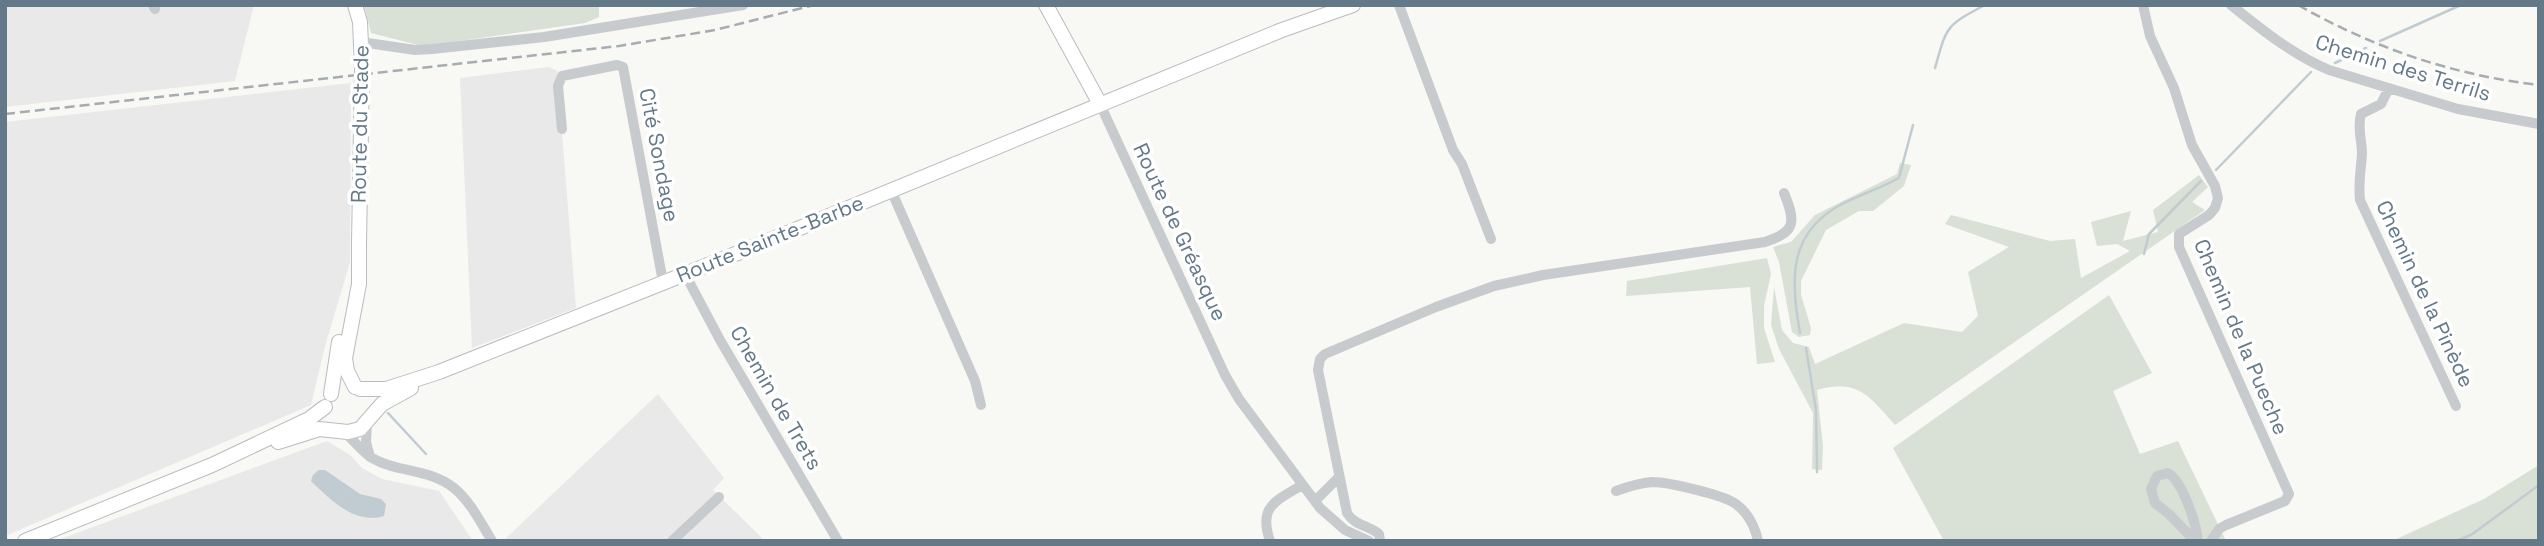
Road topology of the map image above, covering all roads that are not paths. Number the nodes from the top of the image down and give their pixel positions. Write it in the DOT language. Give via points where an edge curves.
graph roads {
  1 [pos="355,5"];
  2 [pos="743,5"];
  3 [pos="1046,5"];
  4 [pos="1353,5"];
  5 [pos="1399,5"];
  6 [pos="2143,5"];
  7 [pos="2231,5"];
  8 [pos="361,42"];
  9 [pos="2389,88"];
  10 [pos="1100,104"];
  11 [pos="2539,124"];
  12 [pos="562,129"];
  13 [pos="891,190"];
  14 [pos="1784,193"];
  15 [pos="1491,239"];
  16 [pos="359,244"];
  17 [pos="685,274"];
  18 [pos="663,282"];
  19 [pos="439,372"];
  20 [pos="358,388"];
  21 [pos="328,401"];
  22 [pos="981,405"];
  23 [pos="2456,406"];
  24 [pos="369,420"];
  25 [pos="341,430"];
  26 [pos="370,457"];
  27 [pos="212,464"];
  28 [pos="1339,477"];
  29 [pos="1302,485"];
  30 [pos="1616,491"];
  31 [pos="719,497"];
  32 [pos="1315,501"];
  33 [pos="25,541"];
  34 [pos="492,541"];
  35 [pos="672,541"];
  36 [pos="838,541"];
  37 [pos="1270,541"];
  38 [pos="1369,541"];
  39 [pos="1380,541"];
  40 [pos="1759,541"];
  41 [pos="2196,541"];
  42 [pos="2211,541"];
  1 -- 8 [label="main road, Route du Stade"];
  2 -- 8 [label="street" via="432,50"];
  3 -- 10 [label="main road"];
  4 -- 10 [label="main road, Route Sainte-Barbe"];
  5 -- 15 [label="street" via="1452,150 1462,164"];
  6 -- 42 [label="street, Chemin de la Pueche" via="2150,36 2174,88 2192,145 2218,198 2209,215 2179,234 2179,247 2289,494 2285,501 2219,528"];
  7 -- 9 [label="street, Chemin des Terrils" via="2310,62"];
  8 -- 16 [label="main road, Route du Stade"];
  9 -- 11 [label="street, Chemin des Terrils" via="2458,109"];
  9 -- 23 [label="street, Chemin de la Pinède" via="2381,104 2361,114 2358,122 2360,200"];
  10 -- 13 [label="main road, Route Sainte-Barbe"];
  10 -- 29 [label="street, Route de Gréasque" via="1225,375"];
  12 -- 18 [label="street, Cité Sondage" via="558,86 562,76 617,65 623,68"];
  13 -- 17 [label="main road, Route Sainte-Barbe"];
  13 -- 22 [label="street" via="975,381"];
  14 -- 28 [label="street" via="1792,224 1779,237 1765,242 1494,286 1325,354 1318,370"];
  16 -- 20 [label="main road, Route du Stade" via="359,284 345,358"];
  16 -- 21 [label="main road, Route du Stade"];
  17 -- 18 [label="main road, Route Sainte-Barbe"];
  17 -- 36 [label="street, Chemin de Trets"];
  18 -- 19 [label="main road, Route Sainte-Barbe"];
  19 -- 20 [label="main road, Route Sainte-Barbe" via="386,388"];
  19 -- 24 [label="main road, Route Sainte-Barbe" via="382,404"];
  20 -- 21 [label="main road" via="342,387"];
  20 -- 24 [label="main road" via="371,405"];
  21 -- 25 [label="main road" via="329,421"];
  21 -- 27 [label="main road" via="309,419"];
  24 -- 25 [label="main road" via="360,429"];
  24 -- 26 [label="street" via="365,433"];
  25 -- 26 [label="street"];
  25 -- 27 [label="main road" via="312,431"];
  26 -- 34 [label="street" via="427,473 454,488"];
  27 -- 33 [label="main road"];
  28 -- 32 [label="street"];
  28 -- 39 [label="street" via="1349,516 1354,523 1376,531"];
  29 -- 32 [label="street, Route de Gréasque"];
  29 -- 37 [label="street" via="1269,508 1264,520"];
  30 -- 40 [label="street" via="1660,482 1728,500 1744,511"];
  31 -- 35 [label="street"];
  32 -- 38 [label="street, Route de Gréasque" via="1345,530"];
  41 -- 41 [label="street" via="2195,521 2175,479 2168,473 2157,476 2151,489 2155,503"];
}
